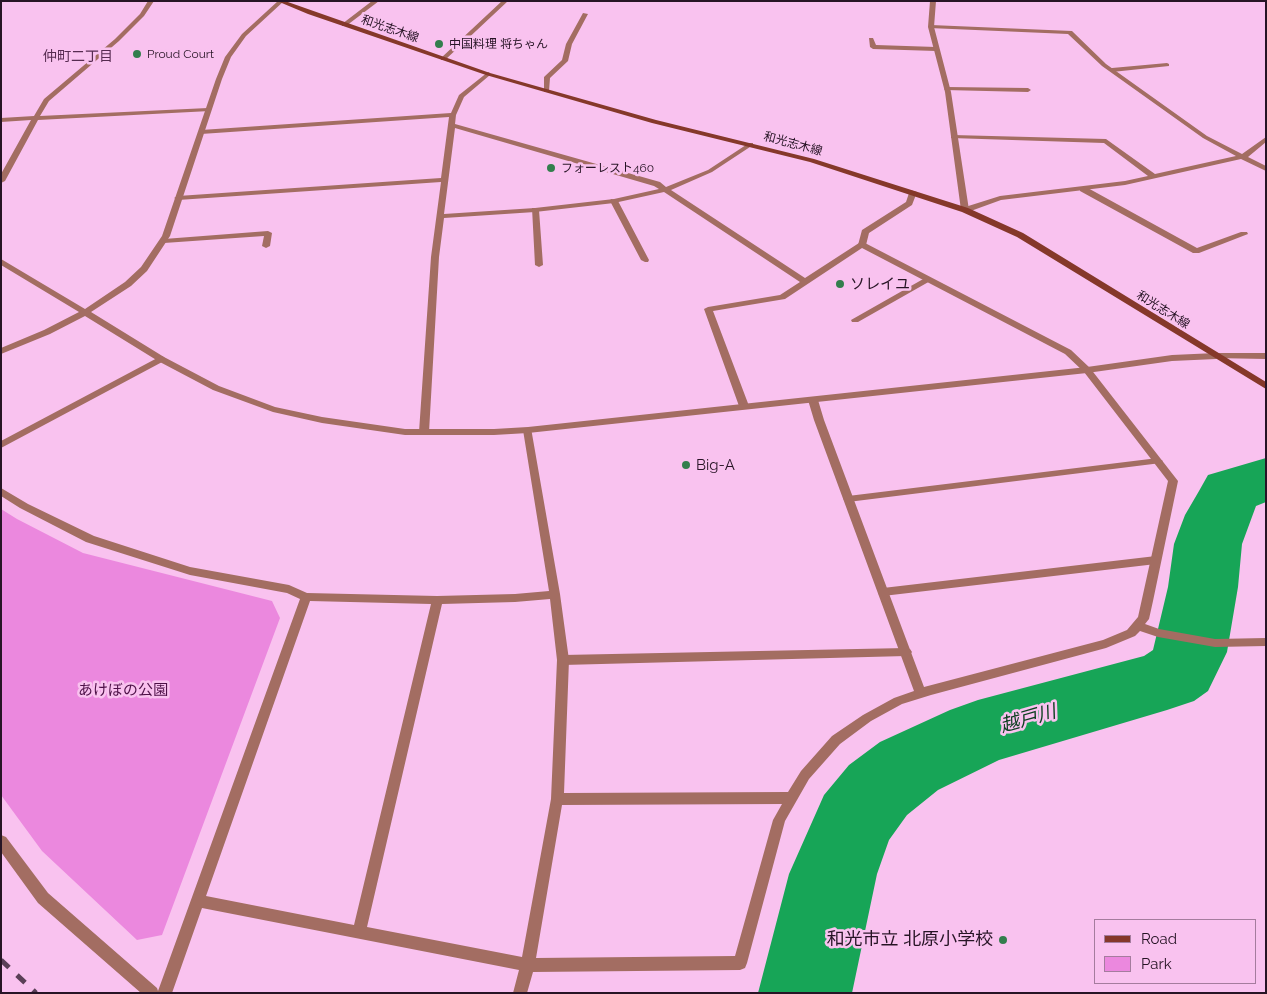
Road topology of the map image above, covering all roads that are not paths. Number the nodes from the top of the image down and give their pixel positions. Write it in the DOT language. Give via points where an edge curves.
graph roads {
  1 [pos="151,1"];
  2 [pos="280,1"];
  3 [pos="376,1"];
  4 [pos="506,1"];
  5 [pos="933,1"];
  6 [pos="585,14"];
  7 [pos="344,25"];
  8 [pos="931,27"];
  9 [pos="871,38"];
  10 [pos="936,49"];
  11 [pos="443,59"];
  12 [pos="1166,65"];
  13 [pos="1112,70"];
  14 [pos="488,74"];
  15 [pos="947,89"];
  16 [pos="1028,90"];
  17 [pos="546,91"];
  18 [pos="208,110"];
  19 [pos="453,115"];
  20 [pos="36,118"];
  21 [pos="1,120"];
  22 [pos="452,125"];
  23 [pos="201,132"];
  24 [pos="953,137"];
  25 [pos="1266,139"];
  26 [pos="751,144"];
  27 [pos="1244,156"];
  28 [pos="1266,169"];
  29 [pos="1154,177"];
  30 [pos="444,180"];
  31 [pos="1,181"];
  32 [pos="1083,188"];
  33 [pos="668,189"];
  34 [pos="913,192"];
  35 [pos="178,198"];
  36 [pos="614,201"];
  37 [pos="535,210"];
  38 [pos="965,210"];
  39 [pos="440,216"];
  40 [pos="1244,234"];
  41 [pos="164,241"];
  42 [pos="862,245"];
  43 [pos="266,246"];
  44 [pos="645,260"];
  45 [pos="1,261"];
  46 [pos="539,265"];
  47 [pos="928,280"];
  48 [pos="805,282"];
  49 [pos="84,313"];
  50 [pos="855,320"];
  51 [pos="1,351"];
  52 [pos="1216,356"];
  53 [pos="1266,356"];
  54 [pos="161,360"];
  55 [pos="1086,370"];
  56 [pos="1266,386"];
  57 [pos="814,400"];
  58 [pos="744,406"];
  59 [pos="528,430"];
  60 [pos="424,432"];
  61 [pos="1,445"];
  62 [pos="1158,461"];
  63 [pos="1,491"];
  64 [pos="848,499"];
  65 [pos="1156,560"];
  66 [pos="884,592"];
  67 [pos="555,594"];
  68 [pos="306,597"];
  69 [pos="437,600"];
  70 [pos="1138,625"];
  71 [pos="1266,642"];
  72 [pos="906,652"];
  73 [pos="564,660"];
  74 [pos="921,694"];
  75 [pos="792,798"];
  76 [pos="557,799"];
  77 [pos="1,841"];
  78 [pos="197,901"];
  79 [pos="359,932"];
  80 [pos="528,965"];
  81 [pos="152,993"];
  82 [pos="165,993"];
  83 [pos="520,993"];
  1 -- 20 [label="street" via="117,40 46,100"];
  2 -- 7 [label="main road, 和光志木線"];
  2 -- 18 [label="street" via="244,35 228,58"];
  3 -- 7 [label="street"];
  4 -- 11 [label="street"];
  5 -- 8 [label="street"];
  6 -- 17 [label="street" via="569,44 565,60 548,77"];
  7 -- 11 [label="main road, 和光志木線"];
  8 -- 10 [label="street"];
  8 -- 13 [label="street" via="1070,32"];
  9 -- 10 [label="street" via="873,47"];
  10 -- 15 [label="street"];
  11 -- 14 [label="main road, 和光志木線"];
  12 -- 13 [label="street"];
  13 -- 27 [label="street" via="1205,137"];
  14 -- 17 [label="main road, 和光志木線"];
  14 -- 19 [label="street" via="461,96"];
  15 -- 16 [label="street"];
  15 -- 24 [label="street"];
  17 -- 26 [label="main road, 和光志木線" via="654,122"];
  18 -- 20 [label="street"];
  18 -- 23 [label="street"];
  19 -- 22 [label="street"];
  19 -- 23 [label="street"];
  20 -- 21 [label="street"];
  20 -- 31 [label="street"];
  22 -- 30 [label="street"];
  22 -- 33 [label="street"];
  23 -- 35 [label="street"];
  24 -- 29 [label="street" via="1106,141"];
  24 -- 38 [label="street"];
  25 -- 27 [label="street"];
  26 -- 33 [label="street" via="710,171"];
  26 -- 34 [label="main road, 和光志木線"];
  27 -- 28 [label="street"];
  27 -- 29 [label="street"];
  29 -- 32 [label="street"];
  30 -- 35 [label="street"];
  30 -- 39 [label="street"];
  32 -- 38 [label="street" via="1000,198"];
  32 -- 40 [label="street" via="1196,251"];
  33 -- 36 [label="street"];
  33 -- 48 [label="street"];
  34 -- 38 [label="main road, 和光志木線"];
  34 -- 42 [label="street" via="909,203 865,232"];
  35 -- 41 [label="street"];
  36 -- 37 [label="street"];
  36 -- 44 [label="street"];
  37 -- 39 [label="street"];
  37 -- 46 [label="street"];
  38 -- 52 [label="main road, 和光志木線" via="1020,235"];
  39 -- 60 [label="street" via="434,257"];
  41 -- 43 [label="street" via="268,233"];
  41 -- 49 [label="street" via="144,269 128,284"];
  42 -- 47 [label="street"];
  42 -- 48 [label="street"];
  45 -- 49 [label="street"];
  47 -- 50 [label="street"];
  47 -- 55 [label="street" via="1068,352"];
  48 -- 58 [label="street" via="782,297 708,309"];
  49 -- 51 [label="street"];
  49 -- 54 [label="street"];
  52 -- 53 [label="street"];
  52 -- 55 [label="street" via="1172,358"];
  52 -- 56 [label="main road, 和光志木線"];
  54 -- 60 [label="street" via="216,388 273,409 366,427"];
  54 -- 61 [label="street"];
  55 -- 57 [label="street"];
  55 -- 62 [label="street"];
  57 -- 58 [label="street"];
  57 -- 64 [label="street"];
  58 -- 59 [label="street"];
  59 -- 60 [label="street"];
  59 -- 67 [label="street"];
  62 -- 64 [label="street"];
  62 -- 65 [label="street" via="1173,481"];
  63 -- 68 [label="street" via="90,539 190,571 289,589"];
  64 -- 66 [label="street"];
  65 -- 66 [label="street"];
  65 -- 70 [label="street" via="1148,601"];
  66 -- 72 [label="street"];
  67 -- 69 [label="street"];
  67 -- 73 [label="street"];
  68 -- 69 [label="street"];
  68 -- 78 [label="street"];
  69 -- 79 [label="street"];
  70 -- 71 [label="street" via="1172,636 1215,643"];
  70 -- 74 [label="street" via="1131,633 1106,644"];
  72 -- 73 [label="street"];
  72 -- 74 [label="street"];
  73 -- 76 [label="street"];
  74 -- 75 [label="street" via="898,701 836,740 805,775"];
  75 -- 76 [label="street"];
  75 -- 80 [label="street" via="779,820 740,963"];
  76 -- 80 [label="street"];
  77 -- 81 [label="street" via="43,898"];
  78 -- 79 [label="street"];
  78 -- 82 [label="street"];
  79 -- 80 [label="street"];
  80 -- 83 [label="street"];
}
